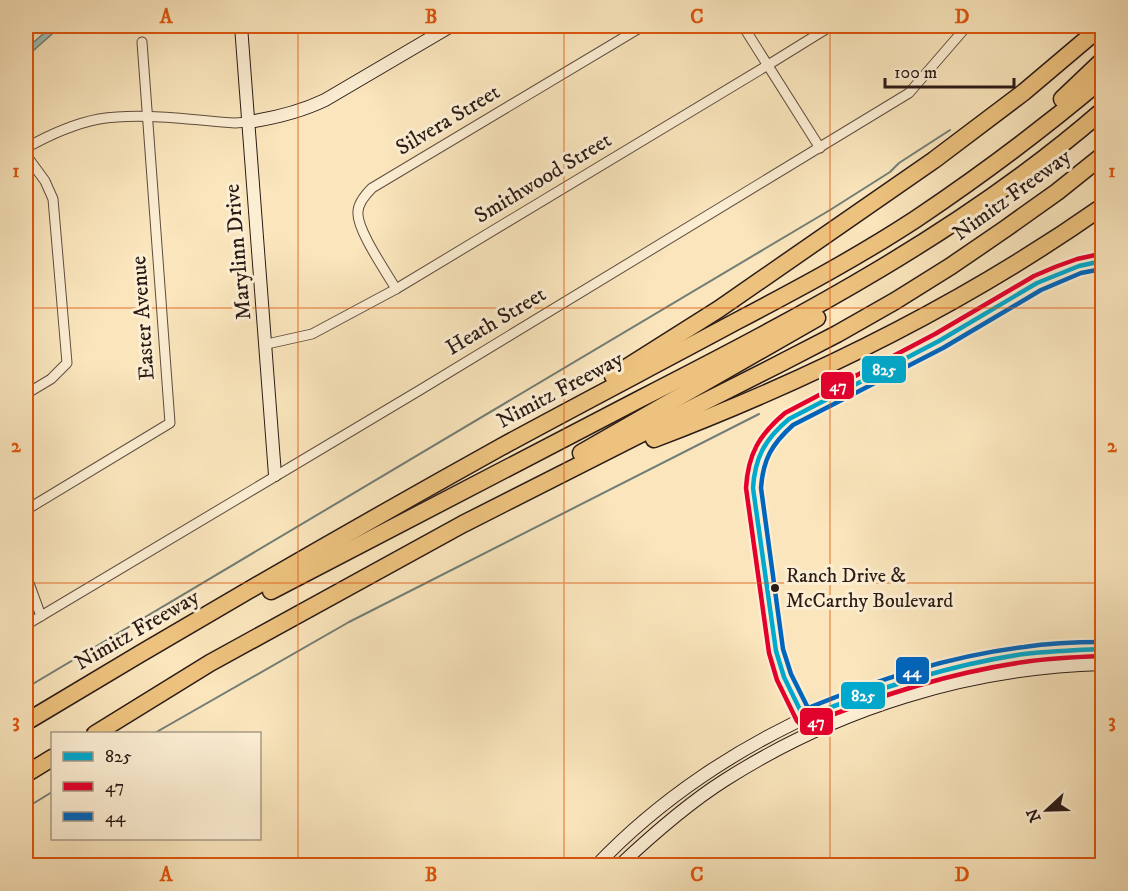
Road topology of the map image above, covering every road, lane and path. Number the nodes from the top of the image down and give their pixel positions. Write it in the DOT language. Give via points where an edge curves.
graph roads {
  1 [pos="241,26"];
  2 [pos="451,26"];
  3 [pos="643,26"];
  4 [pos="743,26"];
  5 [pos="831,26"];
  6 [pos="967,26"];
  7 [pos="1102,26"];
  8 [pos="142,42"];
  9 [pos="1102,61"];
  10 [pos="768,65"];
  11 [pos="1102,79"];
  12 [pos="1102,111"];
  13 [pos="147,117"];
  14 [pos="248,122"];
  15 [pos="1102,125"];
  16 [pos="26,148"];
  17 [pos="820,148"];
  18 [pos="26,155"];
  19 [pos="1102,156"];
  20 [pos="1102,165"];
  21 [pos="990,167"];
  22 [pos="1057,192"];
  23 [pos="1102,207"];
  24 [pos="1102,261"];
  25 [pos="396,289"];
  26 [pos="267,344"];
  27 [pos="26,394"];
  28 [pos="501,447"];
  29 [pos="577,468"];
  30 [pos="275,475"];
  31 [pos="26,510"];
  32 [pos="26,575"];
  33 [pos="41,616"];
  34 [pos="26,625"];
  35 [pos="1102,649"];
  36 [pos="210,663"];
  37 [pos="1102,664"];
  38 [pos="84,687"];
  39 [pos="804,718"];
  40 [pos="26,722"];
  41 [pos="98,732"];
  42 [pos="810,732"];
  43 [pos="51,759"];
  44 [pos="26,774"];
  45 [pos="596,866"];
  46 [pos="619,866"];
  1 -- 14 [label="street, Marylinn Drive"];
  2 -- 14 [label="street" via="306,109"];
  3 -- 25 [label="street, Silvera Street" via="372,188 358,212 362,229"];
  4 -- 10 [label="street"];
  5 -- 10 [label="street, Smithwood Street"];
  6 -- 17 [label="street, Heath Street" via="909,93"];
  7 -- 28 [label="highway" via="934,160 719,309"];
  8 -- 13 [label="street, Easter Avenue"];
  9 -- 21 [label="highway"];
  10 -- 17 [label="street"];
  10 -- 25 [label="street, Smithwood Street"];
  11 -- 21 [label="highway, Nimitz Freeway"];
  12 -- 38 [label="highway" via="972,211 871,276"];
  13 -- 14 [label="street"];
  13 -- 16 [label="street" via="82,123"];
  13 -- 31 [label="street, Easter Avenue" via="170,423"];
  14 -- 26 [label="street, Marylinn Drive"];
  15 -- 36 [label="highway" via="978,219 876,285 606,440 261,629"];
  17 -- 30 [label="street, Heath Street"];
  18 -- 27 [label="street" via="53,199 67,363 51,379"];
  19 -- 22 [label="highway, Nimitz Freeway"];
  20 -- 22 [label="highway"];
  21 -- 28 [label="highway, Nimitz Freeway" via="840,265"];
  22 -- 29 [label="highway, Nimitz Freeway" via="895,301"];
  23 -- 29 [label="highway" via="979,286 849,355 690,425"];
  24 -- 39 [label="street" via="1038,282 953,333 789,419 763,447 755,467 753,488 776,651"];
  25 -- 26 [label="street, Smithwood Street" via="312,334"];
  26 -- 30 [label="street, Marylinn Drive"];
  28 -- 38 [label="highway, Nimitz Freeway"];
  29 -- 36 [label="highway, Nimitz Freeway" via="463,524"];
  30 -- 33 [label="street, Heath Street"];
  32 -- 33 [label="street"];
  33 -- 34 [label="street, Heath Street"];
  35 -- 39 [label="street" via="1041,652 945,669 857,696"];
  36 -- 41 [label="highway, Nimitz Freeway"];
  37 -- 42 [label="street" via="1013,672 949,684 891,700"];
  38 -- 40 [label="highway, Nimitz Freeway"];
  39 -- 42 [label="street"];
  39 -- 45 [label="street" via="714,768 657,811"];
  42 -- 46 [label="street" via="723,781"];
  43 -- 44 [label="highway"];
}
